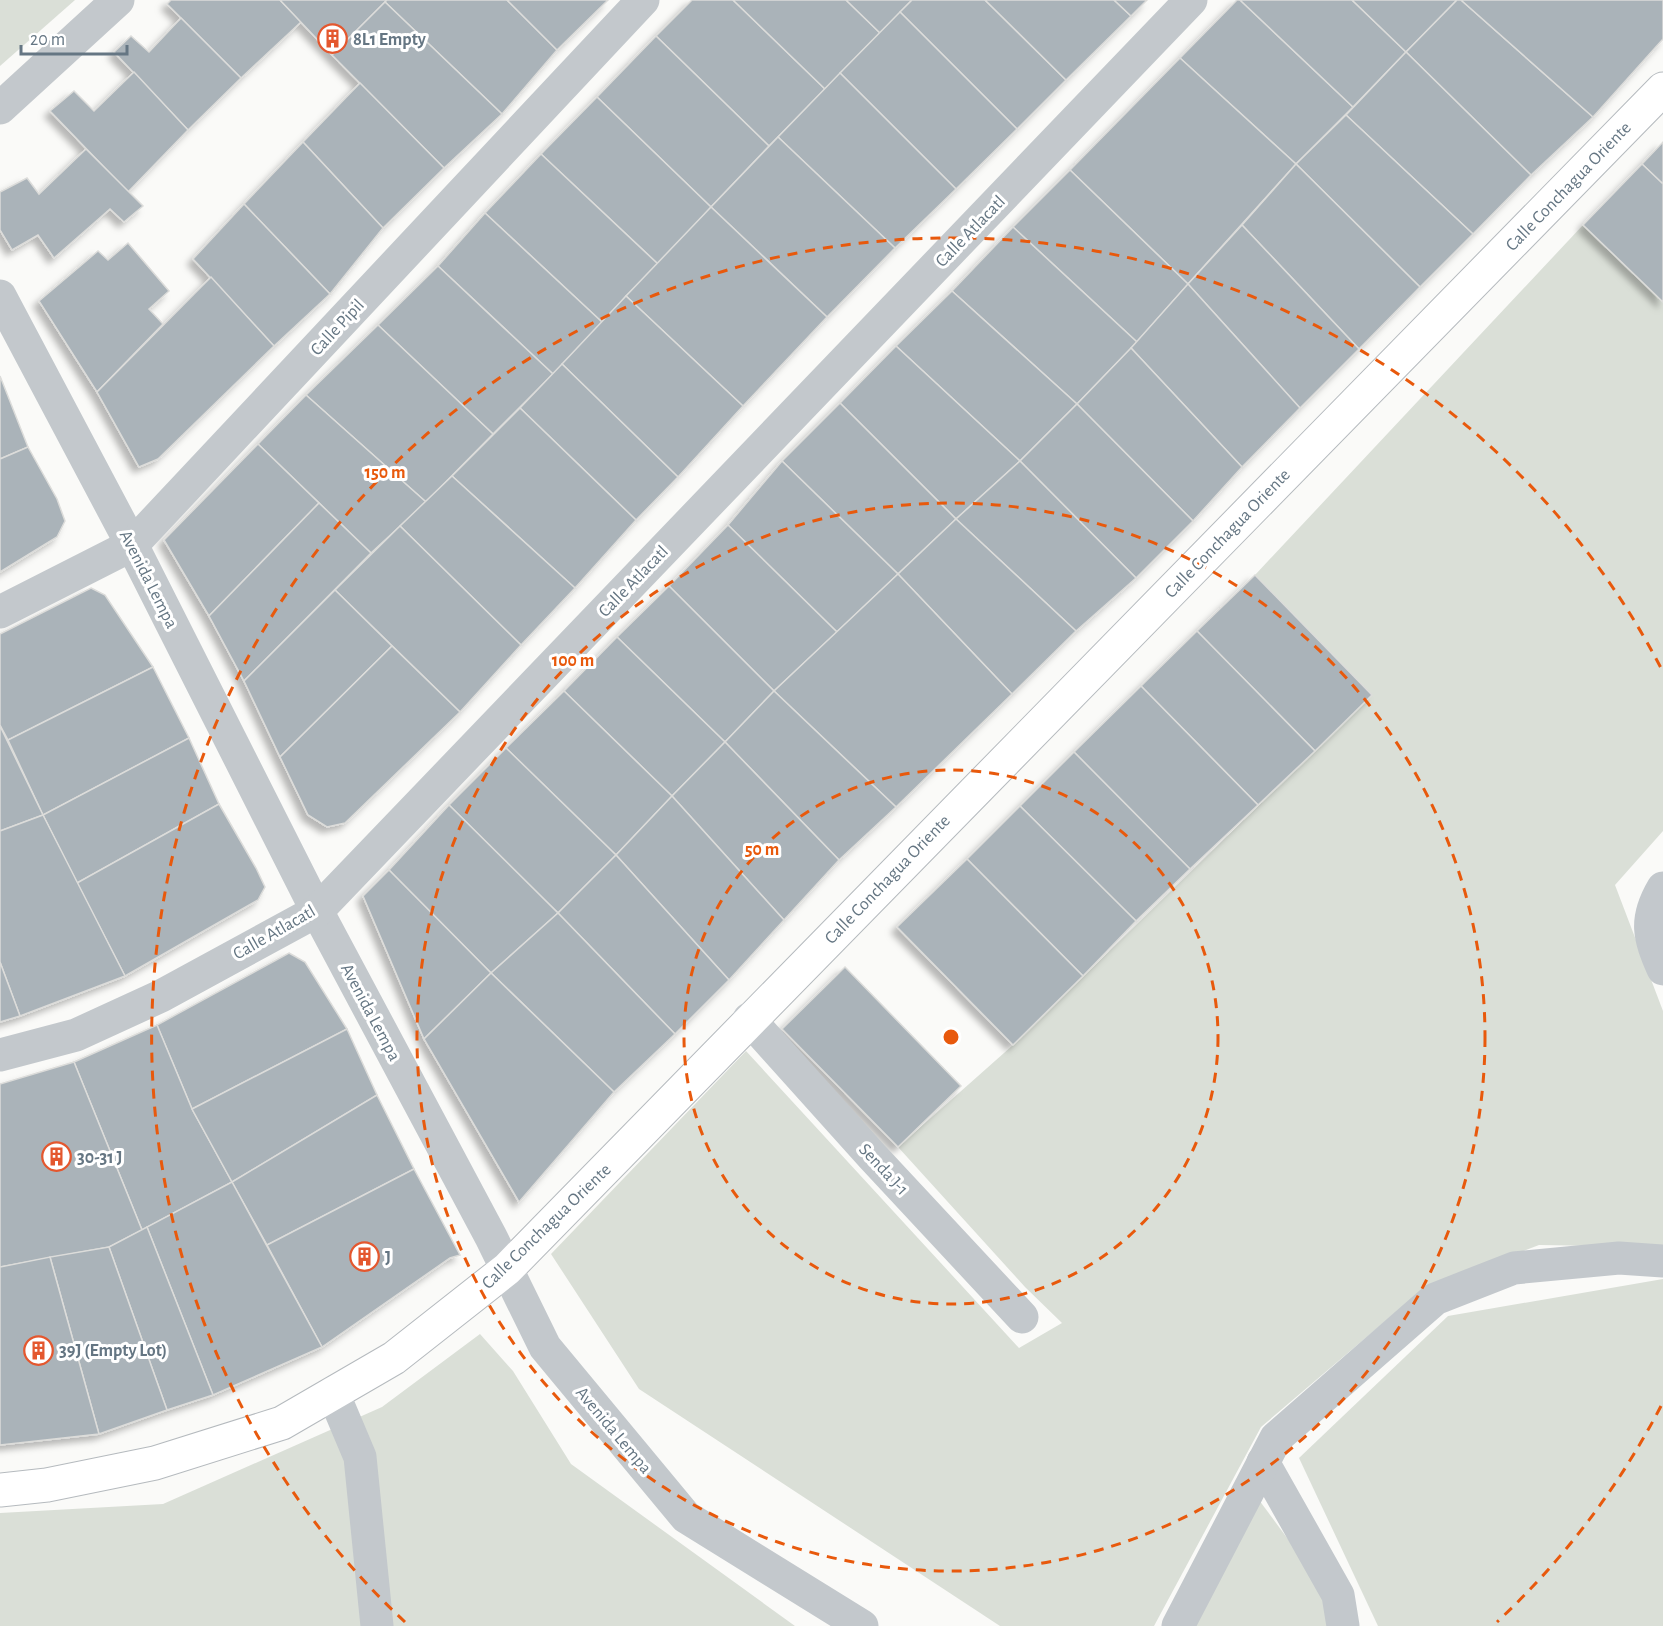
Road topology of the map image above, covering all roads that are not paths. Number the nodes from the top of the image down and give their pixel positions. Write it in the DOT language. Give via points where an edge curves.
graph roads {
  1 [pos="118,0"];
  2 [pos="643,0"];
  3 [pos="1191,0"];
  4 [pos="1663,89"];
  5 [pos="0,108"];
  6 [pos="0,296"];
  7 [pos="132,545"];
  8 [pos="0,612"];
  9 [pos="1663,888"];
  10 [pos="316,911"];
  11 [pos="1663,969"];
  12 [pos="750,1019"];
  13 [pos="0,1055"];
  14 [pos="1663,1261"];
  15 [pos="507,1269"];
  16 [pos="1022,1317"];
  17 [pos="333,1393"];
  18 [pos="1263,1462"];
  19 [pos="0,1490"];
  20 [pos="377,1626"];
  21 [pos="862,1626"];
  22 [pos="1178,1626"];
  23 [pos="1344,1626"];
  1 -- 5 [label="street"];
  2 -- 7 [label="street, Calle Pipil"];
  3 -- 10 [label="street, Calle Atlacatl"];
  4 -- 12 [label="main road, Calle Conchagua Oriente"];
  6 -- 7 [label="street, Avenida Lempa"];
  7 -- 8 [label="street, Calle Pipil"];
  7 -- 10 [label="street, Avenida Lempa"];
  9 -- 11 [label="street" via="1653,904 1650,939"];
  10 -- 13 [label="street, Calle Atlacatl" via="161,996 76,1035"];
  10 -- 15 [label="street, Avenida Lempa"];
  12 -- 15 [label="main road, Calle Conchagua Oriente"];
  12 -- 16 [label="street, Senda J-1"];
  14 -- 18 [label="street" via="1619,1258 1514,1268 1435,1299 1276,1438"];
  15 -- 17 [label="main road, Calle Conchagua Oriente" via="394,1358"];
  15 -- 21 [label="street, Avenida Lempa" via="545,1347 686,1517"];
  17 -- 19 [label="main road, Calle Conchagua Oriente" via="282,1423 155,1463 47,1485"];
  17 -- 20 [label="street" via="360,1457"];
  18 -- 22 [label="street"];
  18 -- 23 [label="street" via="1338,1595"];
}
